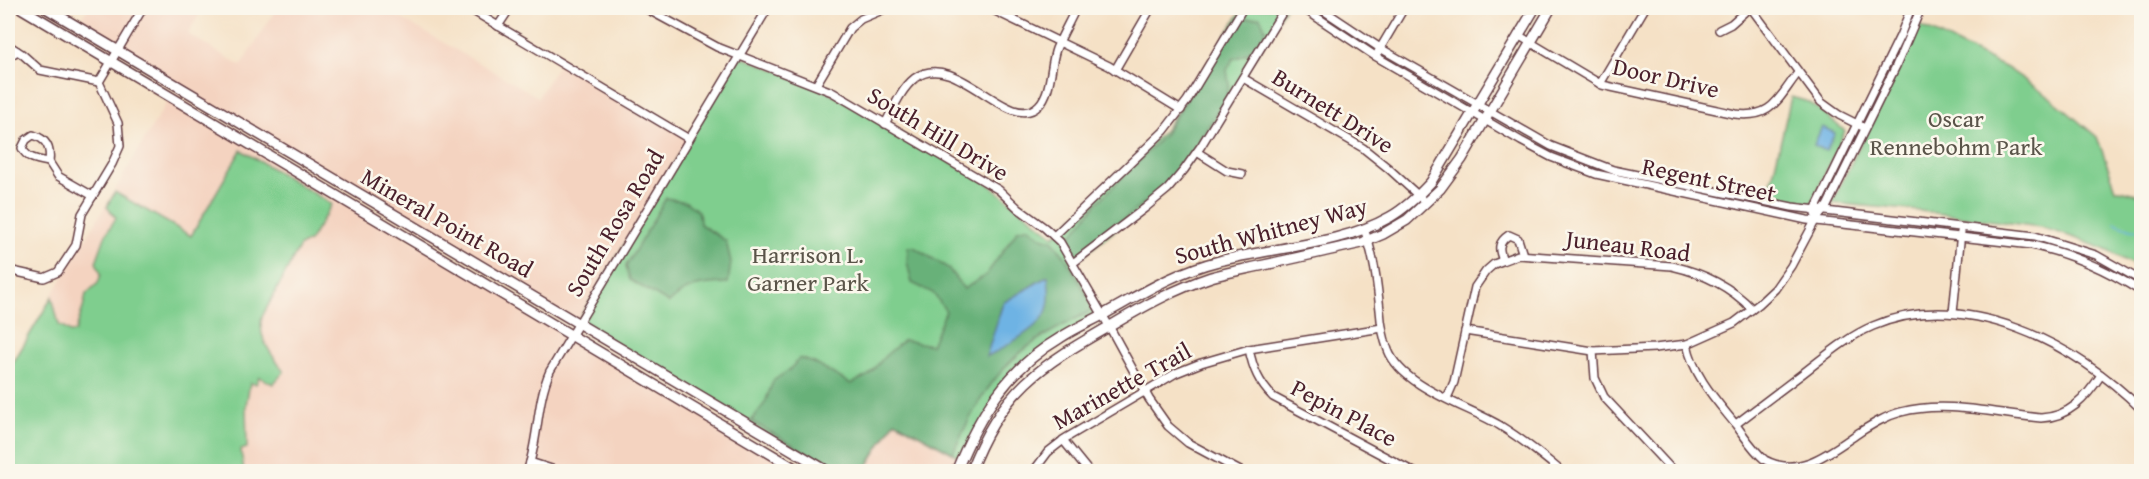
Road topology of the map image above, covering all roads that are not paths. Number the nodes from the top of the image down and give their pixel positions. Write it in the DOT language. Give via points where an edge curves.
graph roads {
  1 [pos="21,8"];
  2 [pos="46,8"];
  3 [pos="142,8"];
  4 [pos="468,8"];
  5 [pos="510,8"];
  6 [pos="645,8"];
  7 [pos="768,8"];
  8 [pos="888,8"];
  9 [pos="989,8"];
  10 [pos="1076,8"];
  11 [pos="1151,8"];
  12 [pos="1243,8"];
  13 [pos="1286,8"];
  14 [pos="1303,8"];
  15 [pos="1320,8"];
  16 [pos="1404,8"];
  17 [pos="1535,8"];
  18 [pos="1551,8"];
  19 [pos="1645,8"];
  20 [pos="1750,8"];
  21 [pos="1911,8"];
  22 [pos="1921,8"];
  23 [pos="998,10"];
  24 [pos="498,26"];
  25 [pos="1719,30"];
  26 [pos="1518,35"];
  27 [pos="1531,42"];
  28 [pos="1059,43"];
  29 [pos="8,45"];
  30 [pos="1380,48"];
  31 [pos="117,50"];
  32 [pos="18,51"];
  33 [pos="739,56"];
  34 [pos="1375,56"];
  35 [pos="8,58"];
  36 [pos="110,61"];
  37 [pos="1115,70"];
  38 [pos="1798,73"];
  39 [pos="1243,78"];
  40 [pos="99,82"];
  41 [pos="1600,84"];
  42 [pos="816,85"];
  43 [pos="1475,108"];
  44 [pos="1181,110"];
  45 [pos="1487,115"];
  46 [pos="885,124"];
  47 [pos="1857,124"];
  48 [pos="1866,128"];
  49 [pos="689,139"];
  50 [pos="1197,152"];
  51 [pos="49,162"];
  52 [pos="1242,174"];
  53 [pos="93,196"];
  54 [pos="1418,196"];
  55 [pos="1427,204"];
  56 [pos="1815,210"];
  57 [pos="1824,211"];
  58 [pos="1815,221"];
  59 [pos="1962,226"];
  60 [pos="1364,229"];
  61 [pos="1054,236"];
  62 [pos="1961,236"];
  63 [pos="1368,240"];
  64 [pos="1523,255"];
  65 [pos="1503,260"];
  66 [pos="1074,263"];
  67 [pos="8,270"];
  68 [pos="2142,281"];
  69 [pos="2142,292"];
  70 [pos="1752,309"];
  71 [pos="1953,313"];
  72 [pos="1103,315"];
  73 [pos="577,322"];
  74 [pos="1109,326"];
  75 [pos="1382,328"];
  76 [pos="1465,331"];
  77 [pos="570,334"];
  78 [pos="1687,344"];
  79 [pos="1249,349"];
  80 [pos="1593,351"];
  81 [pos="2102,375"];
  82 [pos="1145,392"];
  83 [pos="1447,398"];
  84 [pos="2142,410"];
  85 [pos="1736,424"];
  86 [pos="1063,440"];
  87 [pos="530,462"];
  88 [pos="1819,468"];
  89 [pos="527,471"];
  90 [pos="561,471"];
  91 [pos="801,471"];
  92 [pos="829,471"];
  93 [pos="956,471"];
  94 [pos="970,471"];
  95 [pos="1033,471"];
  96 [pos="1089,471"];
  97 [pos="1242,471"];
  98 [pos="1414,471"];
  99 [pos="1562,471"];
  100 [pos="1674,471"];
  1 -- 36 [label="main road, Mineral Point Road"];
  2 -- 31 [label="main road, Mineral Point Road"];
  3 -- 31 [label="street"];
  4 -- 24 [label="street"];
  5 -- 24 [label="street"];
  6 -- 33 [label="street, South Hill Drive"];
  7 -- 33 [label="street, South Rosa Road"];
  8 -- 42 [label="street" via="850,28"];
  9 -- 23 [label="street"];
  10 -- 28 [label="street"];
  11 -- 37 [label="street"];
  12 -- 44 [label="street"];
  13 -- 39 [label="street"];
  14 -- 34 [label="street, Regent Street"];
  15 -- 30 [label="street, Regent Street"];
  16 -- 30 [label="street"];
  17 -- 26 [label="main road, South Whitney Way"];
  18 -- 27 [label="main road, South Whitney Way"];
  19 -- 41 [label="street"];
  20 -- 25 [label="street"];
  20 -- 38 [label="street"];
  21 -- 47 [label="street"];
  22 -- 48 [label="street"];
  23 -- 28 [label="street"];
  24 -- 49 [label="street"];
  26 -- 27 [label="street, Door Drive"];
  26 -- 43 [label="main road, South Whitney Way"];
  27 -- 41 [label="street, Door Drive"];
  27 -- 45 [label="main road, South Whitney Way"];
  28 -- 37 [label="street"];
  28 -- 46 [label="street" via="1044,99 1038,107 1022,112 1011,110 949,74 933,71 909,85"];
  29 -- 32 [label="street"];
  30 -- 34 [label="street"];
  30 -- 43 [label="street, Regent Street"];
  31 -- 36 [label="street"];
  31 -- 73 [label="main road, Mineral Point Road"];
  32 -- 35 [label="street"];
  32 -- 40 [label="street" via="40,70"];
  33 -- 42 [label="street, South Hill Drive"];
  33 -- 49 [label="street, South Rosa Road"];
  34 -- 43 [label="street, Regent Street"];
  36 -- 40 [label="street"];
  36 -- 77 [label="main road, Mineral Point Road"];
  37 -- 44 [label="street"];
  38 -- 41 [label="street, Door Drive" via="1776,104 1749,115"];
  38 -- 47 [label="street" via="1821,102"];
  39 -- 50 [label="street"];
  39 -- 54 [label="street, Burnett Drive" via="1363,148"];
  40 -- 53 [label="street" via="118,123 120,146"];
  42 -- 46 [label="street, South Hill Drive"];
  43 -- 45 [label="street, Regent Street"];
  43 -- 54 [label="main road, South Whitney Way" via="1431,182"];
  44 -- 61 [label="street" via="1157,139"];
  45 -- 55 [label="main road, South Whitney Way" via="1452,174"];
  45 -- 56 [label="street, Regent Street" via="1613,170"];
  45 -- 58 [label="street, Regent Street" via="1551,157 1596,174"];
  46 -- 61 [label="street, South Hill Drive" via="999,190"];
  47 -- 48 [label="street"];
  47 -- 56 [label="street"];
  48 -- 57 [label="street"];
  49 -- 73 [label="street, South Rosa Road"];
  50 -- 52 [label="street" via="1227,171"];
  50 -- 66 [label="street" via="1168,189"];
  51 -- 51 [label="street" via="25,154 22,148 26,140 33,135 46,141 51,151"];
  51 -- 53 [label="street" via="58,176"];
  53 -- 67 [label="street" via="82,214 76,245 58,272 44,278"];
  54 -- 55 [label="street, Burnett Drive"];
  54 -- 60 [label="main road, South Whitney Way" via="1391,217"];
  55 -- 63 [label="main road, South Whitney Way" via="1407,220"];
  56 -- 57 [label="street, Regent Street"];
  56 -- 58 [label="street"];
  57 -- 58 [label="street"];
  57 -- 59 [label="street, Regent Street"];
  58 -- 62 [label="street, Regent Street"];
  58 -- 70 [label="street" via="1783,278"];
  59 -- 62 [label="street"];
  59 -- 68 [label="street, Regent Street" via="2017,232 2061,243 2096,255"];
  60 -- 63 [label="street"];
  60 -- 72 [label="main road, South Whitney Way" via="1217,261 1168,279"];
  61 -- 66 [label="street, South Hill Drive"];
  62 -- 69 [label="street, Regent Street" via="2016,242 2058,252 2098,267"];
  62 -- 71 [label="street"];
  63 -- 74 [label="main road, South Whitney Way" via="1212,277 1153,301"];
  63 -- 75 [label="street"];
  64 -- 65 [label="street, Juneau Road"];
  64 -- 65 [label="street" via="1518,239 1509,235 1500,244"];
  64 -- 70 [label="street, Juneau Road" via="1689,270 1723,285"];
  65 -- 76 [label="street, Juneau Road" via="1486,271 1475,287"];
  66 -- 72 [label="street, South Hill Drive"];
  70 -- 78 [label="street" via="1722,330"];
  71 -- 81 [label="street" via="1997,322 2038,338"];
  71 -- 85 [label="street" via="1912,315 1872,326"];
  72 -- 74 [label="street, South Hill Drive"];
  72 -- 93 [label="main road, South Whitney Way" via="1059,338 1012,376 986,409"];
  73 -- 77 [label="street, South Rosa Road"];
  73 -- 92 [label="main road, Mineral Point Road"];
  74 -- 82 [label="street, South Hill Drive"];
  74 -- 94 [label="main road, South Whitney Way" via="1060,355 1019,388 994,421"];
  75 -- 79 [label="street, Marinette Trail"];
  75 -- 83 [label="street" via="1395,365 1414,381"];
  76 -- 80 [label="street"];
  76 -- 83 [label="street, Juneau Road"];
  77 -- 87 [label="street, South Rosa Road" via="545,382"];
  77 -- 91 [label="main road, Mineral Point Road"];
  78 -- 80 [label="street"];
  78 -- 85 [label="street" via="1707,390"];
  79 -- 82 [label="street, Marinette Trail" via="1189,367"];
  79 -- 98 [label="street, Pepin Place" via="1260,383 1273,397"];
  80 -- 100 [label="street" via="1595,378 1604,397"];
  81 -- 84 [label="street"];
  81 -- 88 [label="street" via="2080,402 2047,418 1936,407 1901,412 1859,433"];
  82 -- 86 [label="street, Marinette Trail"];
  82 -- 97 [label="street, South Hill Drive" via="1179,436"];
  83 -- 99 [label="street" via="1499,425"];
  85 -- 88 [label="street" via="1770,463 1792,470"];
  86 -- 95 [label="street, Marinette Trail"];
  86 -- 96 [label="street"];
  87 -- 89 [label="street, South Rosa Road"];
  87 -- 90 [label="street"];
}
